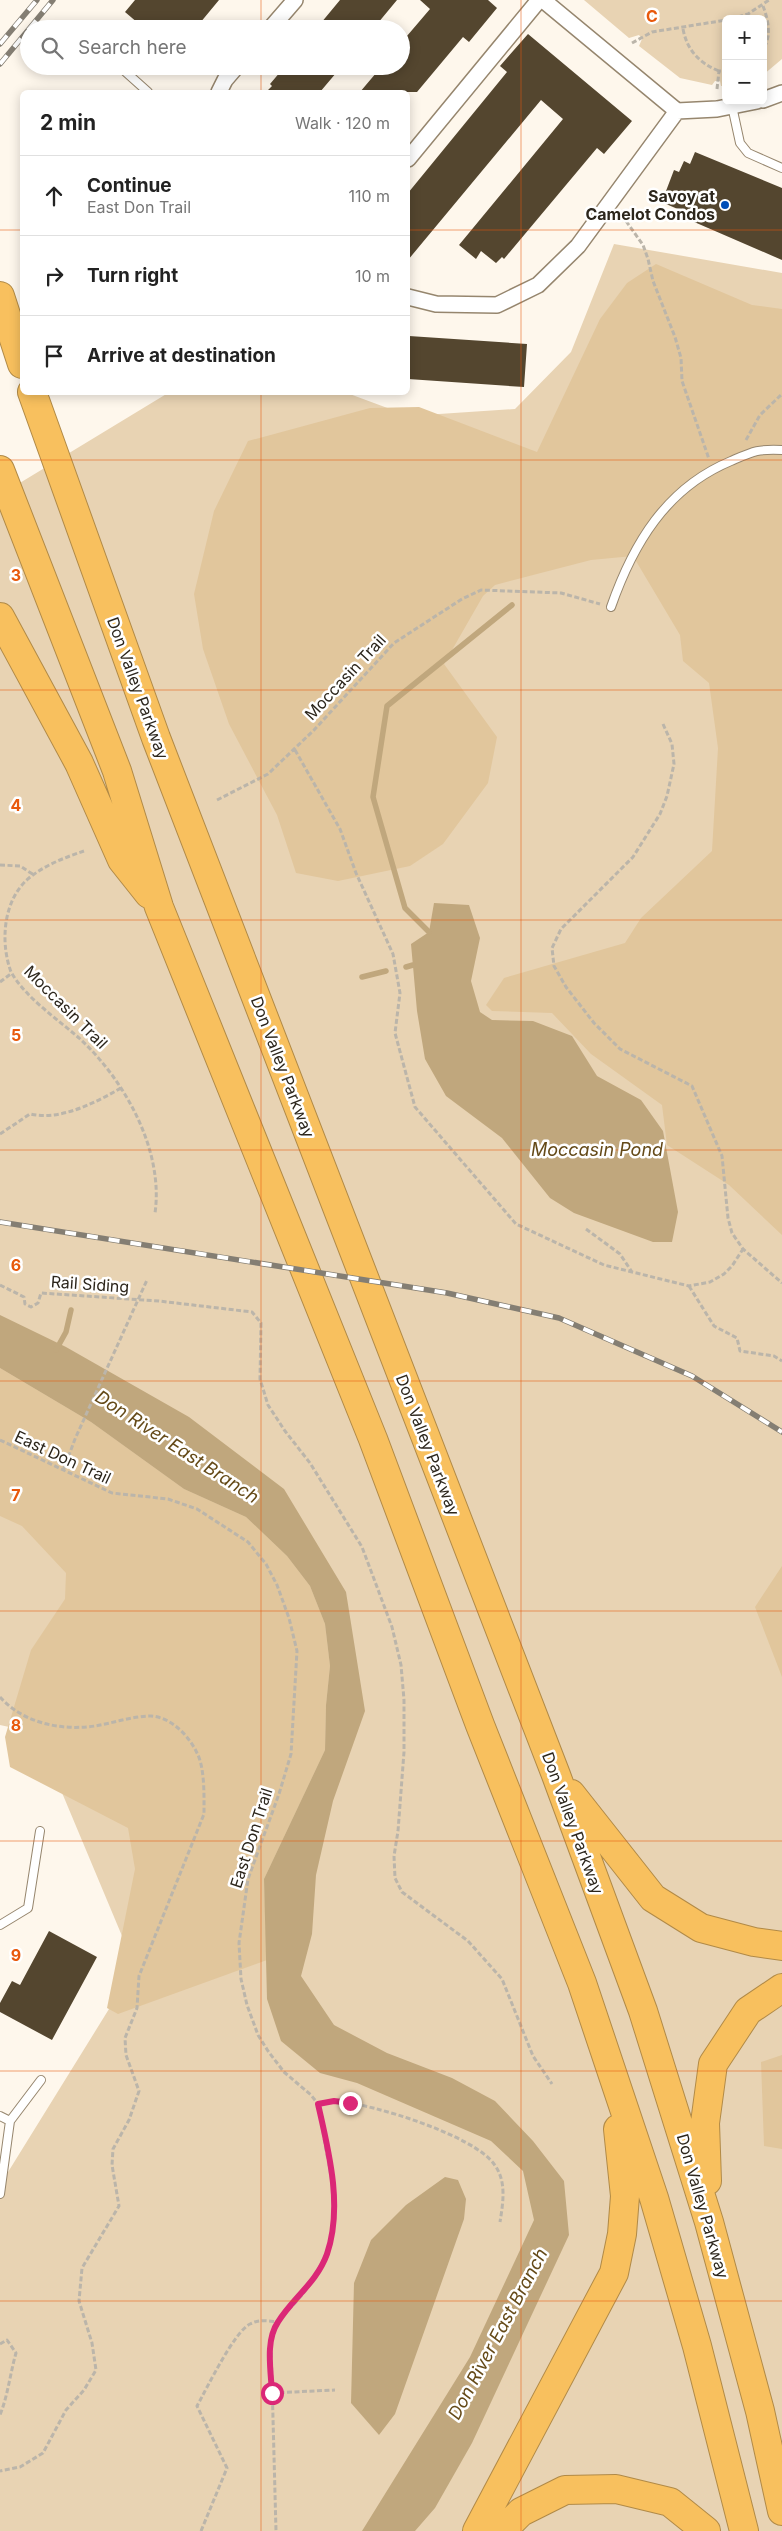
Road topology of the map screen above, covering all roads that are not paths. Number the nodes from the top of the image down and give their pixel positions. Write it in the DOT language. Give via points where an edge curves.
graph roads {
  1 [pos="295,0"];
  2 [pos="539,0"];
  3 [pos="543,0"];
  4 [pos="278,20"];
  5 [pos="129,75"];
  6 [pos="229,75"];
  7 [pos="146,90"];
  8 [pos="220,90"];
  9 [pos="782,93"];
  10 [pos="767,99"];
  11 [pos="737,105"];
  12 [pos="732,106"];
  13 [pos="677,111"];
  14 [pos="410,157"];
  15 [pos="782,168"];
  16 [pos="0,296"];
  17 [pos="410,298"];
  18 [pos="20,358"];
  19 [pos="33,395"];
  20 [pos="782,450"];
  21 [pos="0,470"];
  22 [pos="611,607"];
  23 [pos="0,617"];
  24 [pos="159,907"];
  25 [pos="556,1775"];
  26 [pos="40,1831"];
  27 [pos="0,1925"];
  28 [pos="782,1946"];
  29 [pos="782,1988"];
  30 [pos="41,2080"];
  31 [pos="613,2081"];
  32 [pos="0,2116"];
  33 [pos="10,2121"];
  34 [pos="0,2194"];
  35 [pos="709,2222"];
  36 [pos="782,2511"];
  37 [pos="478,2531"];
  38 [pos="502,2531"];
  39 [pos="706,2531"];
  40 [pos="744,2531"];
  1 -- 4 [label="street"];
  2 -- 14 [label="street"];
  3 -- 13 [label="street"];
  5 -- 7 [label="lane"];
  6 -- 8 [label="street"];
  9 -- 10 [label="street"];
  11 -- 12 [label="street"];
  12 -- 13 [label="street"];
  12 -- 15 [label="lane" via="740,143 748,153"];
  13 -- 17 [label="street" via="578,246 538,285 497,305 436,304"];
  16 -- 18 [label="highway"];
  19 -- 25 [label="highway, Don Valley Parkway" via="156,738"];
  20 -- 22 [label="lane" via="759,449 712,469 689,484 662,510 624,570"];
  21 -- 24 [label="highway" via="117,772"];
  23 -- 24 [label="highway" via="79,763 122,860"];
  24 -- 31 [label="highway" via="373,1439 480,1725 582,1983"];
  25 -- 28 [label="highway" via="653,1898 701,1928"];
  25 -- 35 [label="highway, Don Valley Parkway" via="643,2011"];
  26 -- 27 [label="lane" via="28,1908"];
  29 -- 35 [label="highway" via="748,2011 713,2064 705,2123"];
  30 -- 33 [label="lane"];
  31 -- 37 [label="highway" via="625,2196 614,2273"];
  31 -- 40 [label="highway" via="654,2198"];
  32 -- 33 [label="lane"];
  33 -- 34 [label="lane"];
  35 -- 36 [label="highway, Don Valley Parkway" via="760,2411"];
  38 -- 39 [label="highway" via="522,2512 565,2490 616,2489 670,2502"];
}
